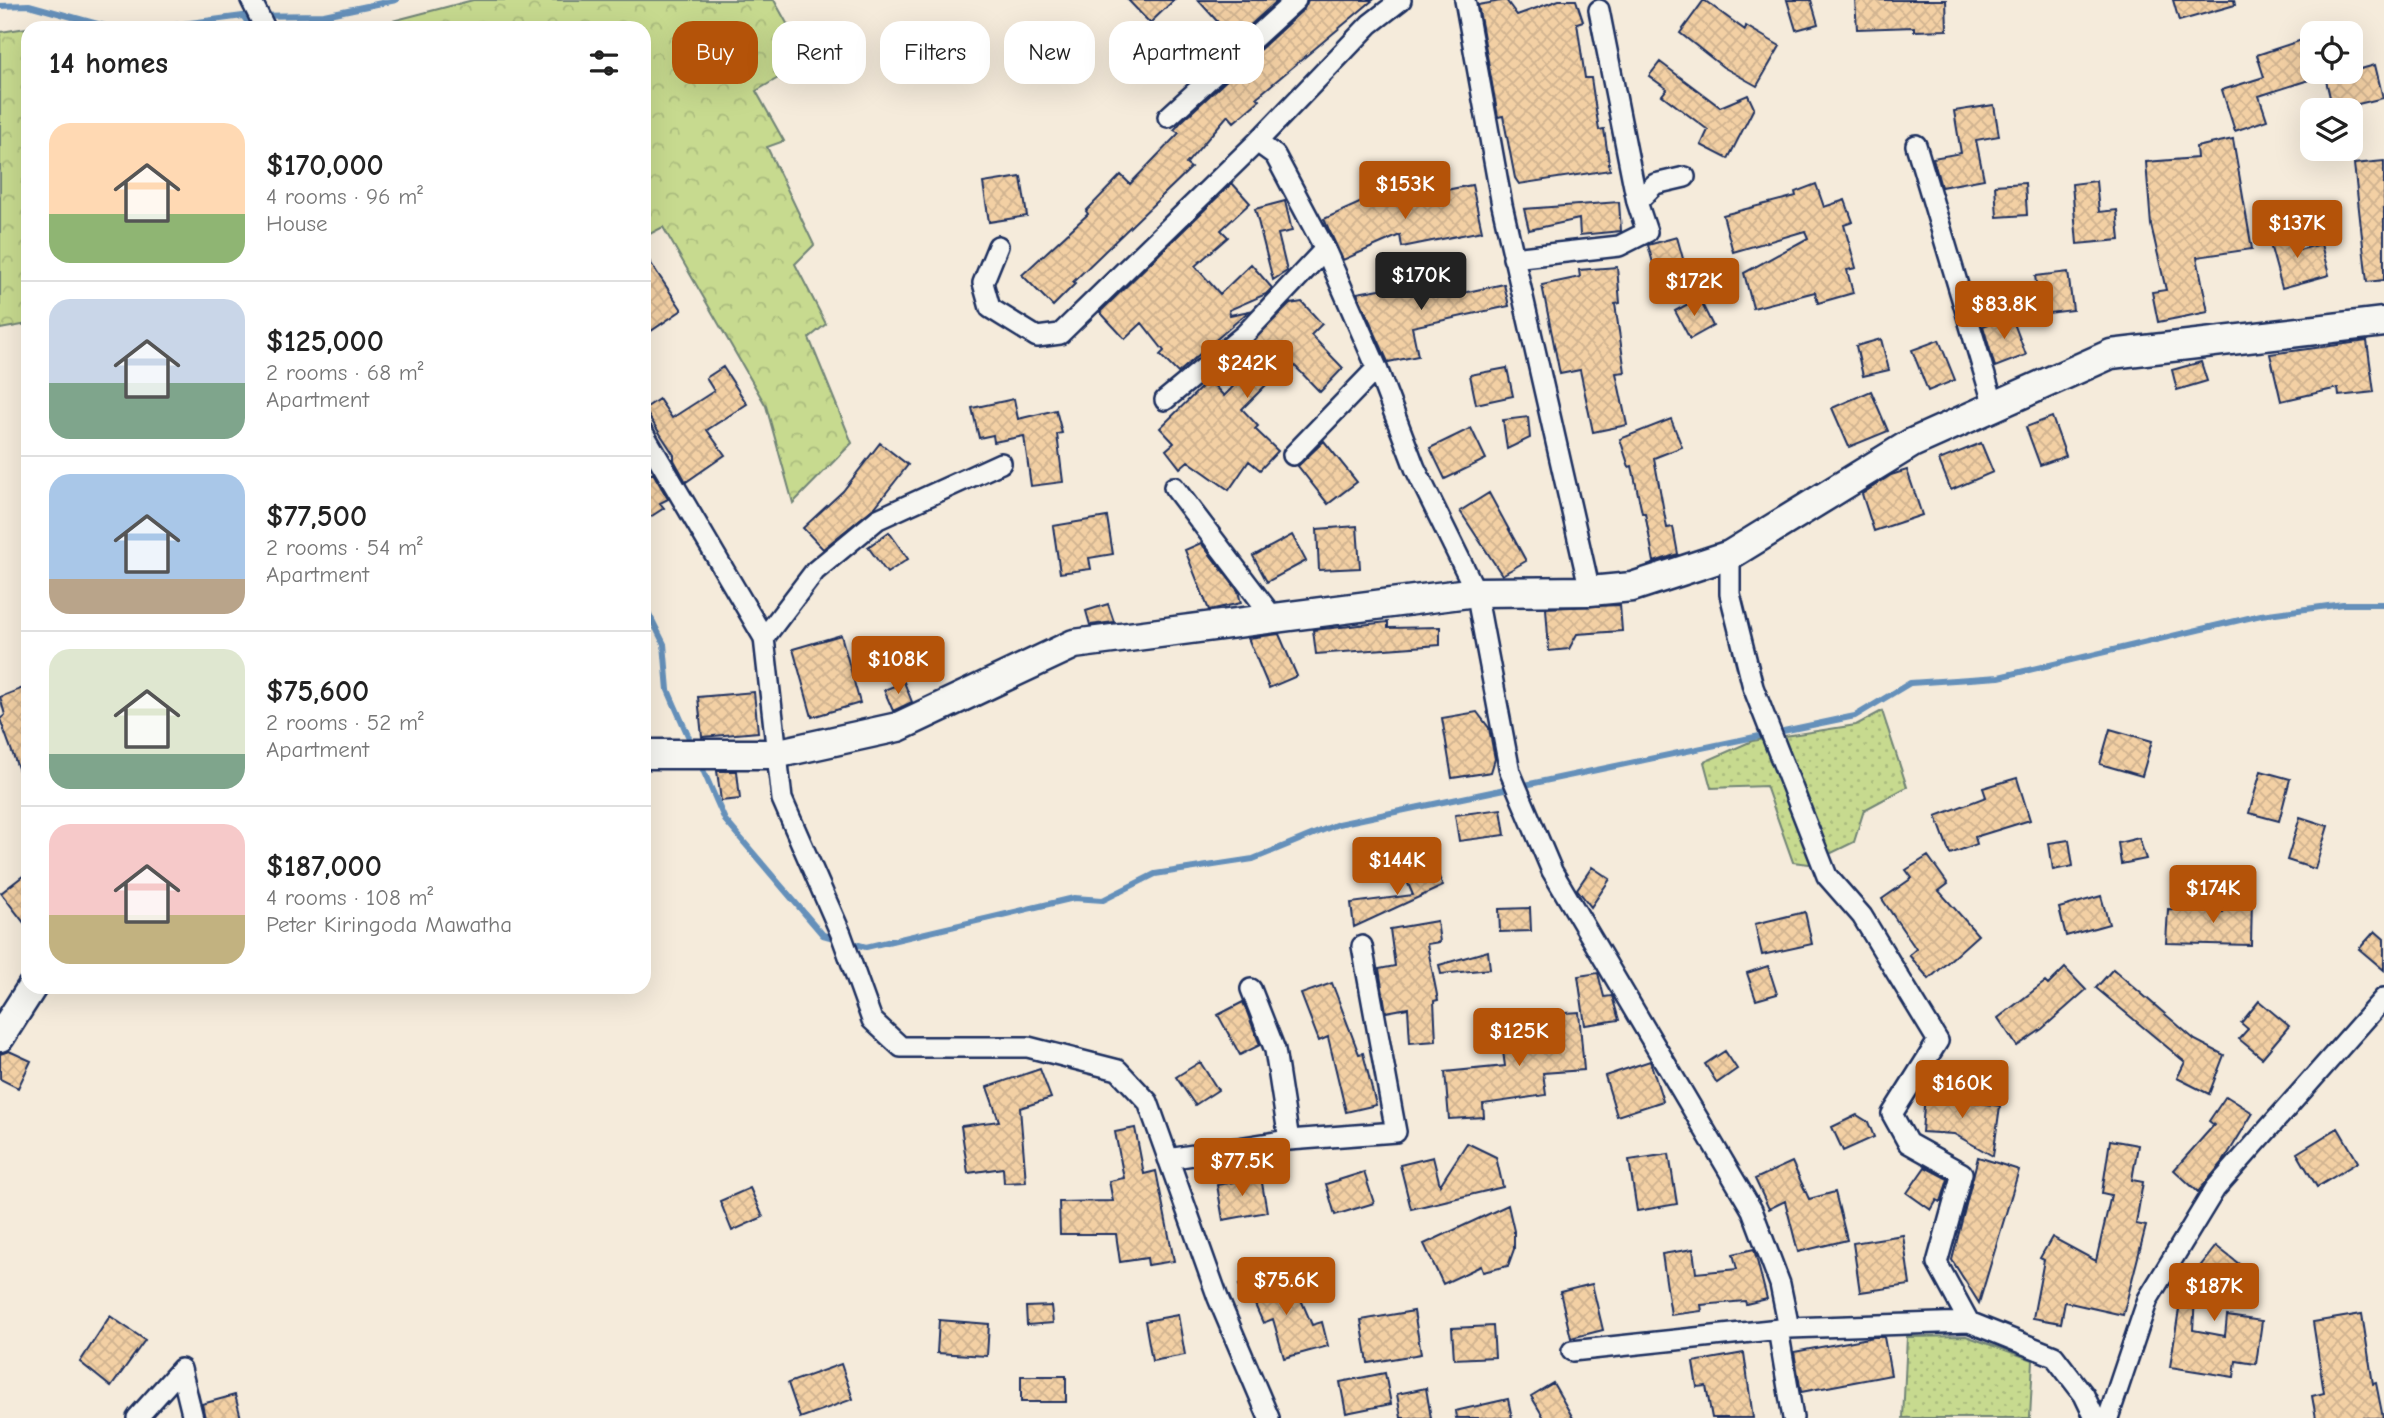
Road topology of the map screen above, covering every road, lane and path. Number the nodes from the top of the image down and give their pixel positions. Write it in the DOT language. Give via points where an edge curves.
graph roads {
  1 [pos="1296,0"];
  2 [pos="1401,0"];
  3 [pos="1465,0"];
  4 [pos="1599,10"];
  5 [pos="1168,117"];
  6 [pos="1257,142"];
  7 [pos="1916,145"];
  8 [pos="1685,177"];
  9 [pos="1637,202"];
  10 [pos="998,246"];
  11 [pos="1325,249"];
  12 [pos="1513,258"];
  13 [pos="2384,322"];
  14 [pos="1377,368"];
  15 [pos="1166,400"];
  16 [pos="1994,406"];
  17 [pos="651,446"];
  18 [pos="1293,455"];
  19 [pos="1001,463"];
  20 [pos="1174,487"];
  21 [pos="1730,555"];
  22 [pos="1590,591"];
  23 [pos="1476,592"];
  24 [pos="1272,616"];
  25 [pos="764,638"];
  26 [pos="651,754"];
  27 [pos="775,754"];
  28 [pos="1362,946"];
  29 [pos="1251,989"];
  30 [pos="28,994"];
  31 [pos="2384,998"];
  32 [pos="0,1037"];
  33 [pos="1289,1140"];
  34 [pos="1168,1160"];
  35 [pos="1969,1322"];
  36 [pos="1783,1328"];
  37 [pos="1573,1351"];
  38 [pos="138,1418"];
  39 [pos="193,1418"];
  40 [pos="1269,1418"];
  41 [pos="1793,1418"];
  42 [pos="2095,1418"];
  43 [pos="2108,1418"];
  1 -- 5 [label="street"];
  2 -- 6 [label="street" via="1370,24"];
  3 -- 12 [label="street"];
  4 -- 9 [label="street"];
  6 -- 10 [label="street" via="1060,334 1037,337 990,308 982,283"];
  6 -- 11 [label="street" via="1275,155"];
  7 -- 16 [label="street"];
  8 -- 9 [label="street" via="1655,184"];
  9 -- 12 [label="street" via="1647,232 1619,246"];
  11 -- 14 [label="street"];
  11 -- 15 [label="street" via="1245,334"];
  12 -- 22 [label="street"];
  13 -- 16 [label="street" via="2111,354"];
  14 -- 18 [label="street"];
  14 -- 23 [label="street" via="1415,468"];
  16 -- 21 [label="street" via="1912,443"];
  17 -- 25 [label="street"];
  19 -- 25 [label="street" via="878,519 815,571"];
  20 -- 24 [label="street"];
  21 -- 22 [label="street" via="1632,587"];
  21 -- 35 [label="street" via="1730,594 1753,687 1827,876 1862,916 1938,1041 1892,1114 1908,1143 1962,1172 1937,1263"];
  22 -- 23 [label="street"];
  23 -- 24 [label="street"];
  23 -- 36 [label="street" via="1510,772 1547,859 1752,1210 1780,1284"];
  24 -- 27 [label="street" via="1073,644 898,727"];
  25 -- 27 [label="street"];
  26 -- 27 [label="street"];
  27 -- 34 [label="street" via="782,799 872,1020 901,1047 1028,1047 1118,1070 1148,1102"];
  28 -- 33 [label="street" via="1396,1132"];
  29 -- 33 [label="street" via="1275,1050"];
  30 -- 32 [label="street"];
  31 -- 43 [label="street" via="2216,1189 2148,1299"];
  33 -- 34 [label="street"];
  34 -- 40 [label="street" via="1218,1298"];
  35 -- 36 [label="street"];
  35 -- 42 [label="street" via="2054,1356 2084,1395"];
  36 -- 37 [label="street"];
  36 -- 41 [label="street"];
  38 -- 39 [label="street" via="181,1369"];
}
